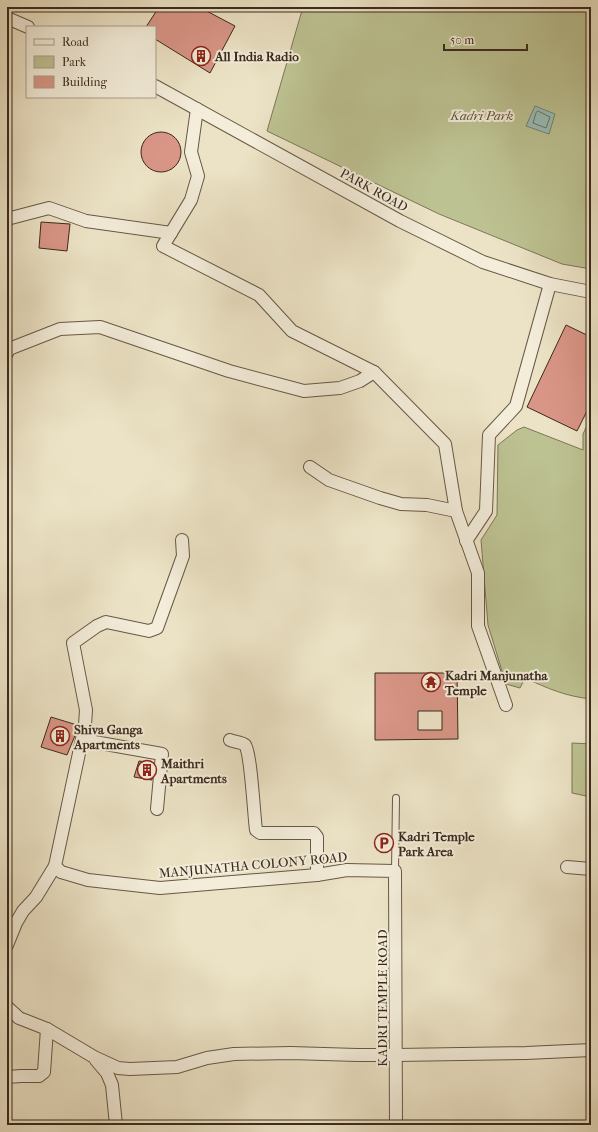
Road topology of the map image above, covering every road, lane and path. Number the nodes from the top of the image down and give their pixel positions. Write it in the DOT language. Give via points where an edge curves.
graph roads {
  1 [pos="7,18"];
  2 [pos="26,26"];
  3 [pos="156,87"];
  4 [pos="197,109"];
  5 [pos="7,219"];
  6 [pos="171,233"];
  7 [pos="550,284"];
  8 [pos="591,292"];
  9 [pos="7,353"];
  10 [pos="374,372"];
  11 [pos="310,467"];
  12 [pos="456,511"];
  13 [pos="182,540"];
  14 [pos="466,541"];
  15 [pos="506,705"];
  16 [pos="83,740"];
  17 [pos="230,740"];
  18 [pos="396,798"];
  19 [pos="157,809"];
  20 [pos="55,866"];
  21 [pos="567,867"];
  22 [pos="591,869"];
  23 [pos="396,872"];
  24 [pos="317,875"];
  25 [pos="7,945"];
  26 [pos="7,1007"];
  27 [pos="47,1030"];
  28 [pos="591,1050"];
  29 [pos="396,1055"];
  30 [pos="94,1057"];
  31 [pos="7,1078"];
  32 [pos="116,1125"];
  33 [pos="396,1125"];
  1 -- 2 [label="street"];
  3 -- 4 [label="street, PARK ROAD"];
  4 -- 6 [label="street" via="191,152 198,176 191,200"];
  4 -- 7 [label="street, PARK ROAD" via="400,221 483,262"];
  5 -- 6 [label="street" via="49,208 86,221"];
  6 -- 10 [label="street" via="163,246 259,295 292,332"];
  7 -- 8 [label="street, PARK ROAD"];
  7 -- 14 [label="street" via="516,406 489,435 486,511"];
  9 -- 10 [label="street" via="9,349 60,328 100,327 229,371 304,391 340,388 360,381"];
  10 -- 12 [label="street" via="445,444"];
  11 -- 12 [label="street" via="329,480 380,498 401,504 427,505"];
  12 -- 14 [label="street"];
  13 -- 16 [label="street" via="184,556 157,628 148,631 106,622 73,643 86,710"];
  14 -- 15 [label="street" via="478,573 478,626"];
  16 -- 19 [label="street" via="162,754"];
  16 -- 20 [label="street"];
  17 -- 24 [label="street" via="245,745 250,768 256,830 314,833 317,837"];
  18 -- 23 [label="lane"];
  20 -- 24 [label="street, MANJUNATHA COLONY ROAD" via="61,872 88,880 160,888"];
  20 -- 25 [label="street" via="36,897 23,911"];
  21 -- 22 [label="street"];
  23 -- 24 [label="street, MANJUNATHA COLONY ROAD" via="347,870"];
  23 -- 29 [label="street, KADRI TEMPLE ROAD"];
  26 -- 27 [label="street" via="19,1018"];
  27 -- 30 [label="street"];
  27 -- 31 [label="street" via="44,1072 39,1076"];
  28 -- 29 [label="street"];
  29 -- 30 [label="street" via="234,1054 207,1058 177,1068 130,1069 118,1068"];
  29 -- 33 [label="street, KADRI TEMPLE ROAD"];
  30 -- 32 [label="street" via="107,1073 112,1085"];
}
